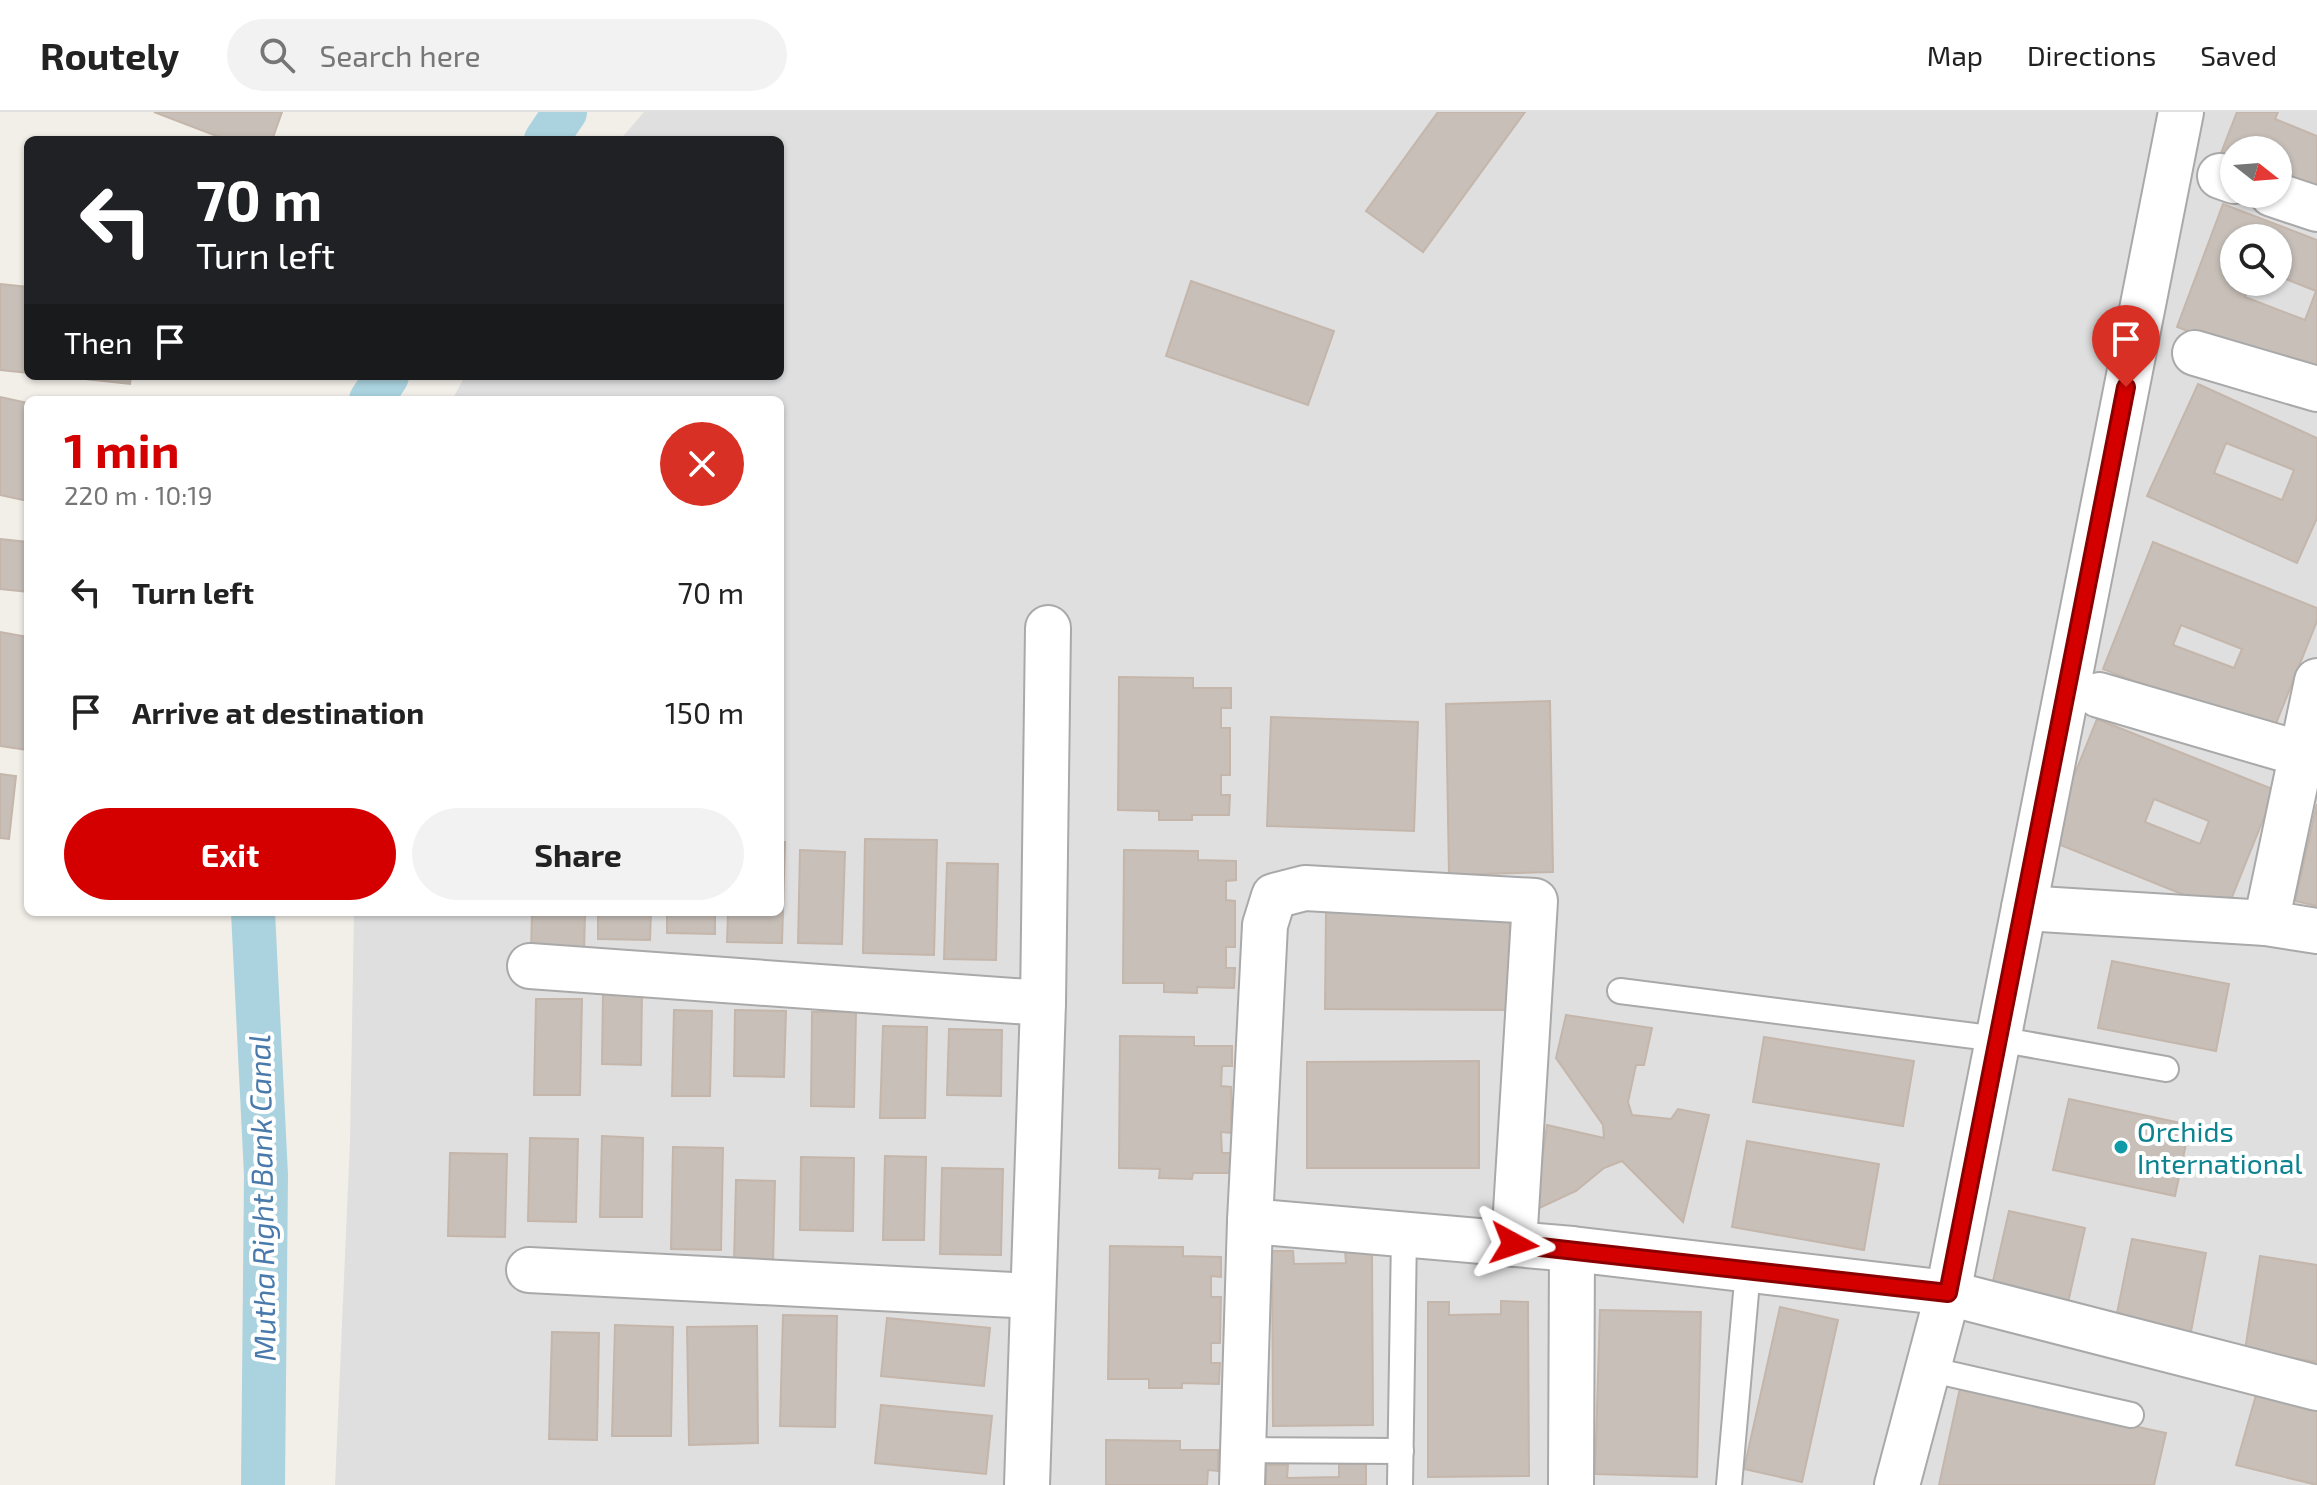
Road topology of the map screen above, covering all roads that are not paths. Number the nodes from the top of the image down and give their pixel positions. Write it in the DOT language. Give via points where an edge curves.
graph roads {
  1 [pos="2181,112"];
  2 [pos="2292,201"];
  3 [pos="2317,209"];
  4 [pos="2195,353"];
  5 [pos="2317,389"];
  6 [pos="1048,628"];
  7 [pos="2099,695"];
  8 [pos="2311,716"];
  9 [pos="2024,908"];
  10 [pos="2266,923"];
  11 [pos="2317,931"];
  12 [pos="530,966"];
  13 [pos="1620,991"];
  14 [pos="1043,1003"];
  15 [pos="1998,1039"];
  16 [pos="2166,1069"];
  17 [pos="1250,1221"];
  18 [pos="1404,1235"];
  19 [pos="1514,1244"];
  20 [pos="1572,1249"];
  21 [pos="529,1270"];
  22 [pos="1748,1270"];
  23 [pos="1948,1293"];
  24 [pos="1033,1296"];
  25 [pos="1928,1369"];
  26 [pos="2317,1388"];
  27 [pos="2131,1415"];
  28 [pos="1401,1451"];
  29 [pos="1243,1467"];
  30 [pos="1027,1485"];
  31 [pos="1400,1485"];
  32 [pos="1571,1485"];
  33 [pos="1729,1485"];
  34 [pos="1897,1485"];
  1 -- 9 [label="street"];
  2 -- 3 [label="street"];
  4 -- 5 [label="street"];
  6 -- 14 [label="street"];
  7 -- 8 [label="street"];
  8 -- 10 [label="street"];
  9 -- 10 [label="street"];
  9 -- 15 [label="street"];
  10 -- 11 [label="street"];
  12 -- 14 [label="street"];
  13 -- 15 [label="lane"];
  14 -- 24 [label="street"];
  15 -- 16 [label="lane"];
  15 -- 23 [label="street"];
  17 -- 18 [label="street"];
  17 -- 19 [label="street" via="1265,925 1274,896 1305,888 1535,901"];
  17 -- 29 [label="street"];
  18 -- 19 [label="street"];
  18 -- 28 [label="lane"];
  19 -- 20 [label="street"];
  20 -- 22 [label="street"];
  20 -- 32 [label="street"];
  21 -- 24 [label="street"];
  22 -- 23 [label="street"];
  22 -- 33 [label="lane"];
  23 -- 25 [label="street"];
  23 -- 26 [label="street"];
  24 -- 30 [label="street"];
  25 -- 27 [label="lane"];
  25 -- 34 [label="street"];
  28 -- 29 [label="lane"];
  28 -- 31 [label="lane"];
}
